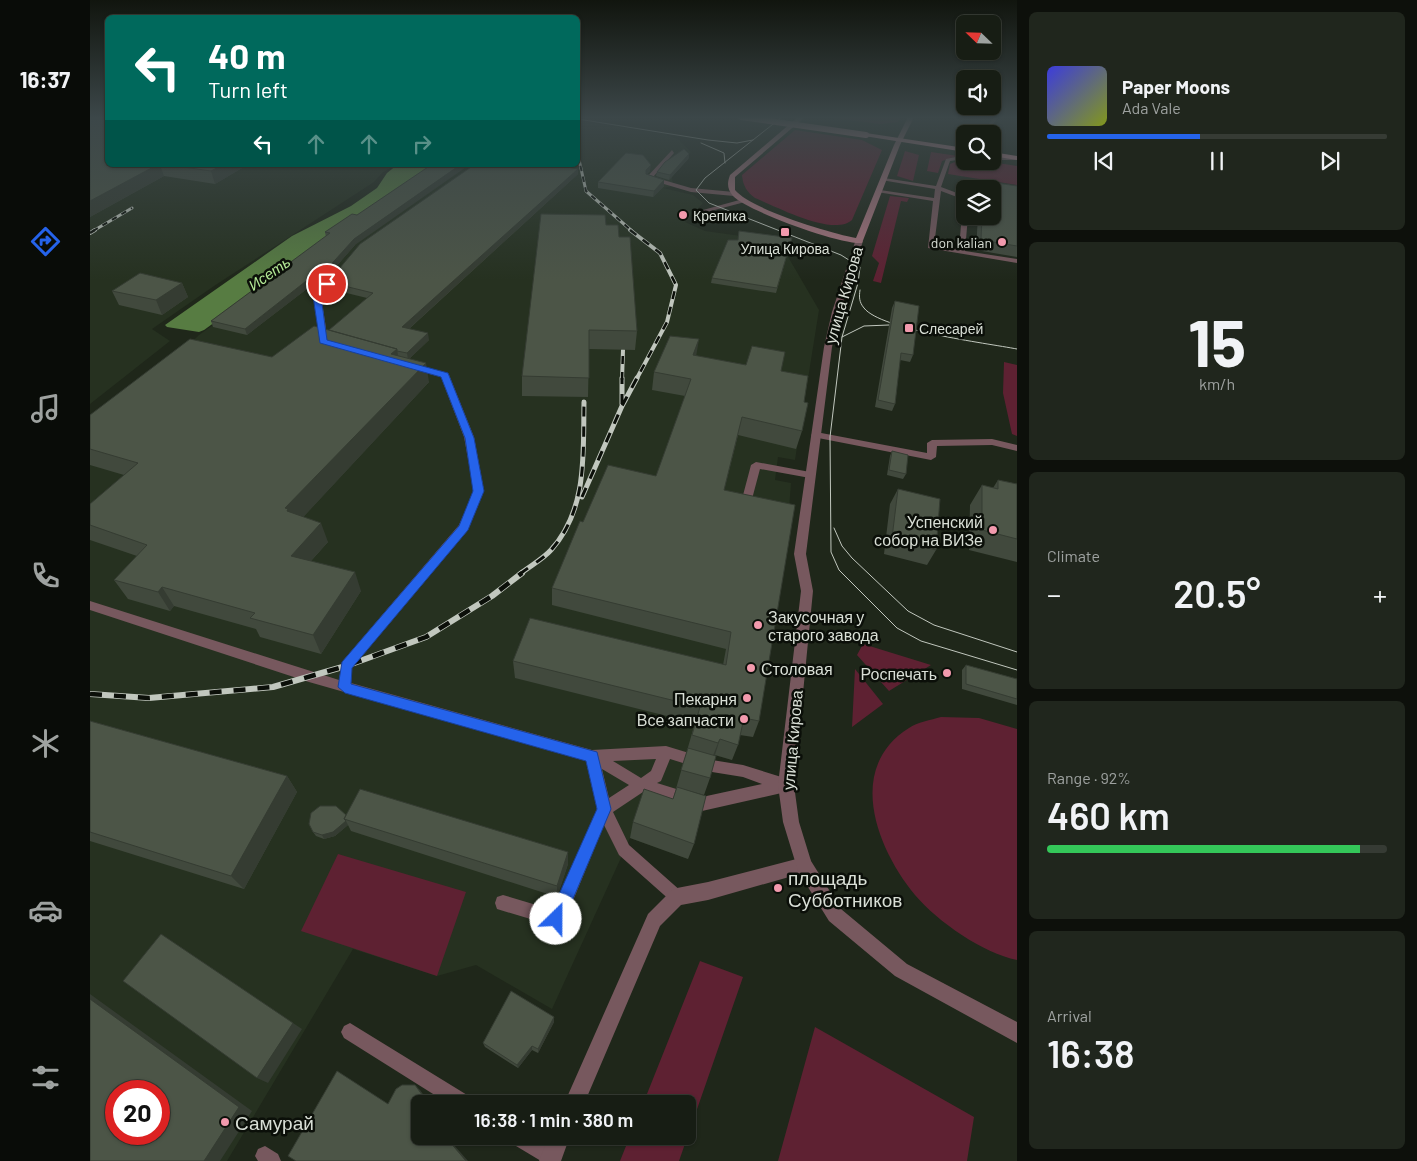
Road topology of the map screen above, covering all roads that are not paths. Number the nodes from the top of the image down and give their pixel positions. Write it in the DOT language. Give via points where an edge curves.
graph roads {
  1 [pos="655,171"];
  2 [pos="738,171"];
  3 [pos="888,171"];
  4 [pos="944,171"];
  5 [pos="884,180"];
  6 [pos="938,188"];
  7 [pos="880,192"];
  8 [pos="734,194"];
  9 [pos="956,195"];
  10 [pos="936,200"];
  11 [pos="743,201"];
  12 [pos="695,222"];
  13 [pos="964,225"];
  14 [pos="859,241"];
  15 [pos="962,252"];
  16 [pos="1017,261"];
  17 [pos="347,262"];
  18 [pos="332,344"];
  19 [pos="407,365"];
  20 [pos="816,435"];
  21 [pos="1017,448"];
  22 [pos="810,475"];
  23 [pos="747,500"];
  24 [pos="90,605"];
  25 [pos="345,687"];
  26 [pos="666,752"];
  27 [pos="592,756"];
  28 [pos="641,785"];
  29 [pos="786,786"];
  30 [pos="604,809"];
  31 [pos="804,865"];
  32 [pos="677,897"];
  33 [pos="503,903"];
  34 [pos="350,1032"];
  35 [pos="1017,1032"];
  36 [pos="452,1095"];
  37 [pos="578,1095"];
  38 [pos="531,1145"];
  39 [pos="556,1145"];
  40 [pos="551,1159"];
  1 -- 8 [label="lane" via="649,178 691,190"];
  2 -- 8 [label="main road" via="732,176 730,185"];
  3 -- 5 [label="main road, улица Кирова"];
  4 -- 6 [label="lane"];
  5 -- 6 [label="lane"];
  5 -- 7 [label="main road, улица Кирова"];
  6 -- 9 [label="lane"];
  6 -- 10 [label="lane"];
  7 -- 10 [label="lane"];
  7 -- 14 [label="main road, улица Кирова"];
  8 -- 11 [label="main road"];
  10 -- 15 [label="lane" via="930,247"];
  11 -- 12 [label="lane" via="705,211"];
  11 -- 14 [label="main road" via="814,230"];
  13 -- 15 [label="lane"];
  14 -- 20 [label="street, улица Кирова" via="828,347"];
  15 -- 16 [label="lane"];
  17 -- 18 [label="lane" via="317,296 323,341"];
  19 -- 25 [label="lane" via="445,375 470,438 478,491 464,527 346,666"];
  20 -- 21 [label="lane" via="931,457 932,443 992,442"];
  20 -- 22 [label="street, улица Кирова"];
  22 -- 23 [label="lane" via="756,465"];
  22 -- 29 [label="street, улица Кирова" via="800,554 807,591"];
  24 -- 25 [label="lane"];
  25 -- 27 [label="lane"];
  26 -- 27 [label="lane"];
  26 -- 28 [label="lane" via="656,776"];
  26 -- 29 [label="lane" via="712,766 743,771"];
  27 -- 28 [label="lane"];
  27 -- 30 [label="lane"];
  28 -- 29 [label="lane" via="702,804"];
  28 -- 30 [label="lane"];
  29 -- 31 [label="street, улица Кирова" via="791,822"];
  30 -- 32 [label="lane" via="624,850"];
  30 -- 33 [label="lane" via="556,919"];
  31 -- 32 [label="street"];
  31 -- 35 [label="street, улица Кирова" via="835,916 901,970"];
  32 -- 37 [label="street" via="654,920"];
  34 -- 36 [label="lane"];
  38 -- 40 [label="lane"];
  39 -- 40 [label="street"];
}
